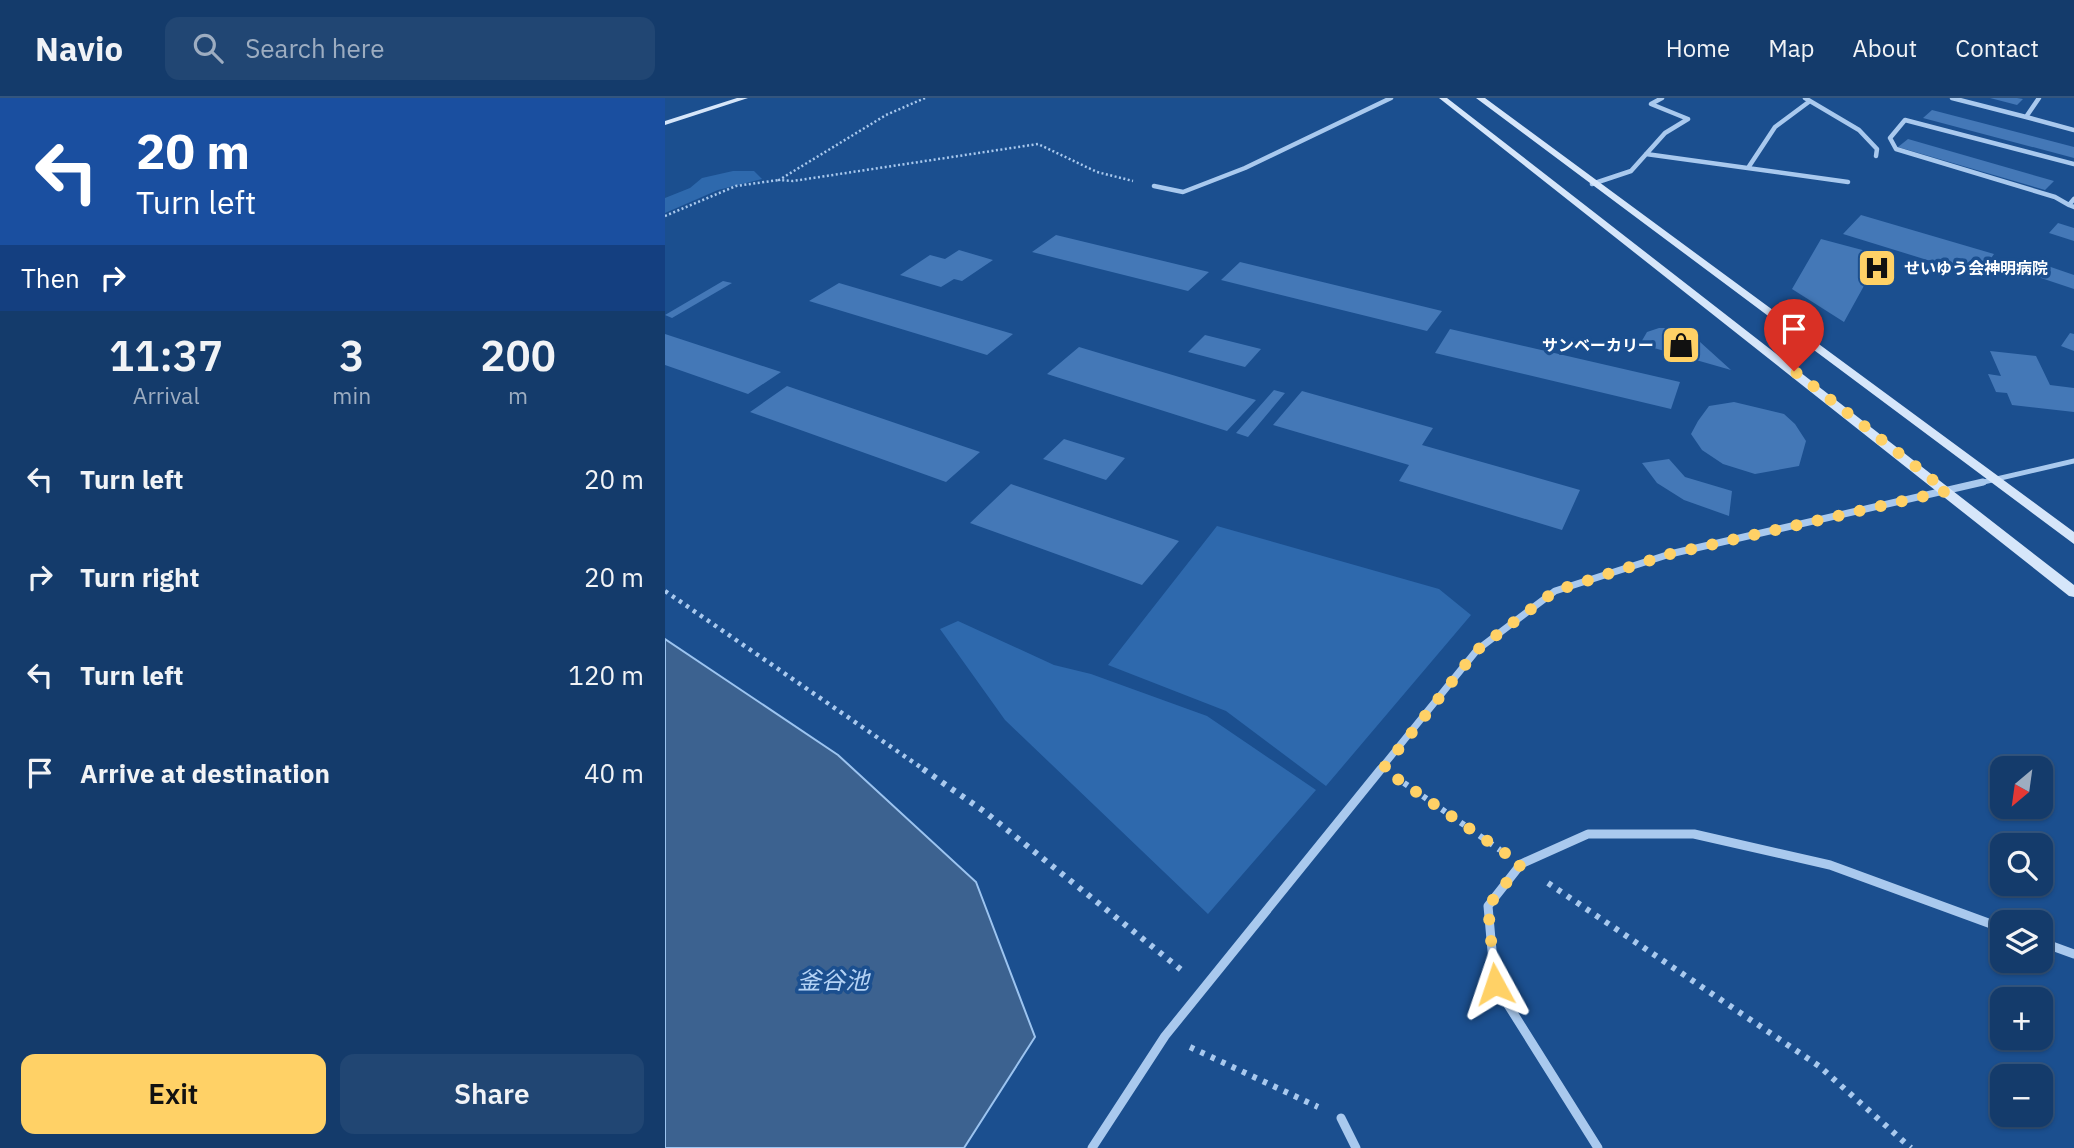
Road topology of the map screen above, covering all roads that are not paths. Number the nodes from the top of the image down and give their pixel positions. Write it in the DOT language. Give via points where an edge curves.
graph roads {
  1 [pos="744,98"];
  2 [pos="1391,98"];
  3 [pos="1443,98"];
  4 [pos="1480,98"];
  5 [pos="1662,98"];
  6 [pos="1805,98"];
  7 [pos="1952,98"];
  8 [pos="2039,98"];
  9 [pos="1810,101"];
  10 [pos="2026,117"];
  11 [pos="665,123"];
  12 [pos="2074,130"];
  13 [pos="1646,154"];
  14 [pos="1876,156"];
  15 [pos="2074,164"];
  16 [pos="1748,168"];
  17 [pos="1848,182"];
  18 [pos="1593,184"];
  19 [pos="1154,186"];
  20 [pos="2074,199"];
  21 [pos="2071,206"];
  22 [pos="2074,461"];
  23 [pos="1996,481"];
  24 [pos="1947,491"];
  25 [pos="2074,539"];
  26 [pos="2074,592"];
  27 [pos="1990,924"];
  28 [pos="2053,946"];
  29 [pos="2074,954"];
  30 [pos="1341,1118"];
  31 [pos="1092,1148"];
  32 [pos="1356,1148"];
  33 [pos="1598,1148"];
  1 -- 11 [label="street"];
  2 -- 19 [label="street" via="1245,168 1183,192"];
  3 -- 24 [label="street"];
  4 -- 18 [label="street"];
  5 -- 13 [label="street" via="1651,104 1688,118 1665,133"];
  6 -- 9 [label="street"];
  7 -- 10 [label="street"];
  8 -- 10 [label="street"];
  9 -- 14 [label="street" via="1859,130 1877,149"];
  9 -- 16 [label="street" via="1775,127"];
  10 -- 12 [label="street"];
  13 -- 16 [label="street"];
  13 -- 18 [label="street" via="1631,172"];
  15 -- 21 [label="street" via="1905,120 1889,138 1896,149 2055,197"];
  16 -- 17 [label="street"];
  18 -- 23 [label="street"];
  20 -- 21 [label="street"];
  22 -- 23 [label="street"];
  23 -- 24 [label="street"];
  23 -- 25 [label="street"];
  24 -- 26 [label="street"];
  24 -- 31 [label="street" via="1670,554 1555,591 1477,650 1165,1036"];
  27 -- 33 [label="street" via="1830,865 1694,834 1588,834 1521,864 1488,906 1495,984"];
  28 -- 29 [label="street"];
  30 -- 32 [label="street"];
}
